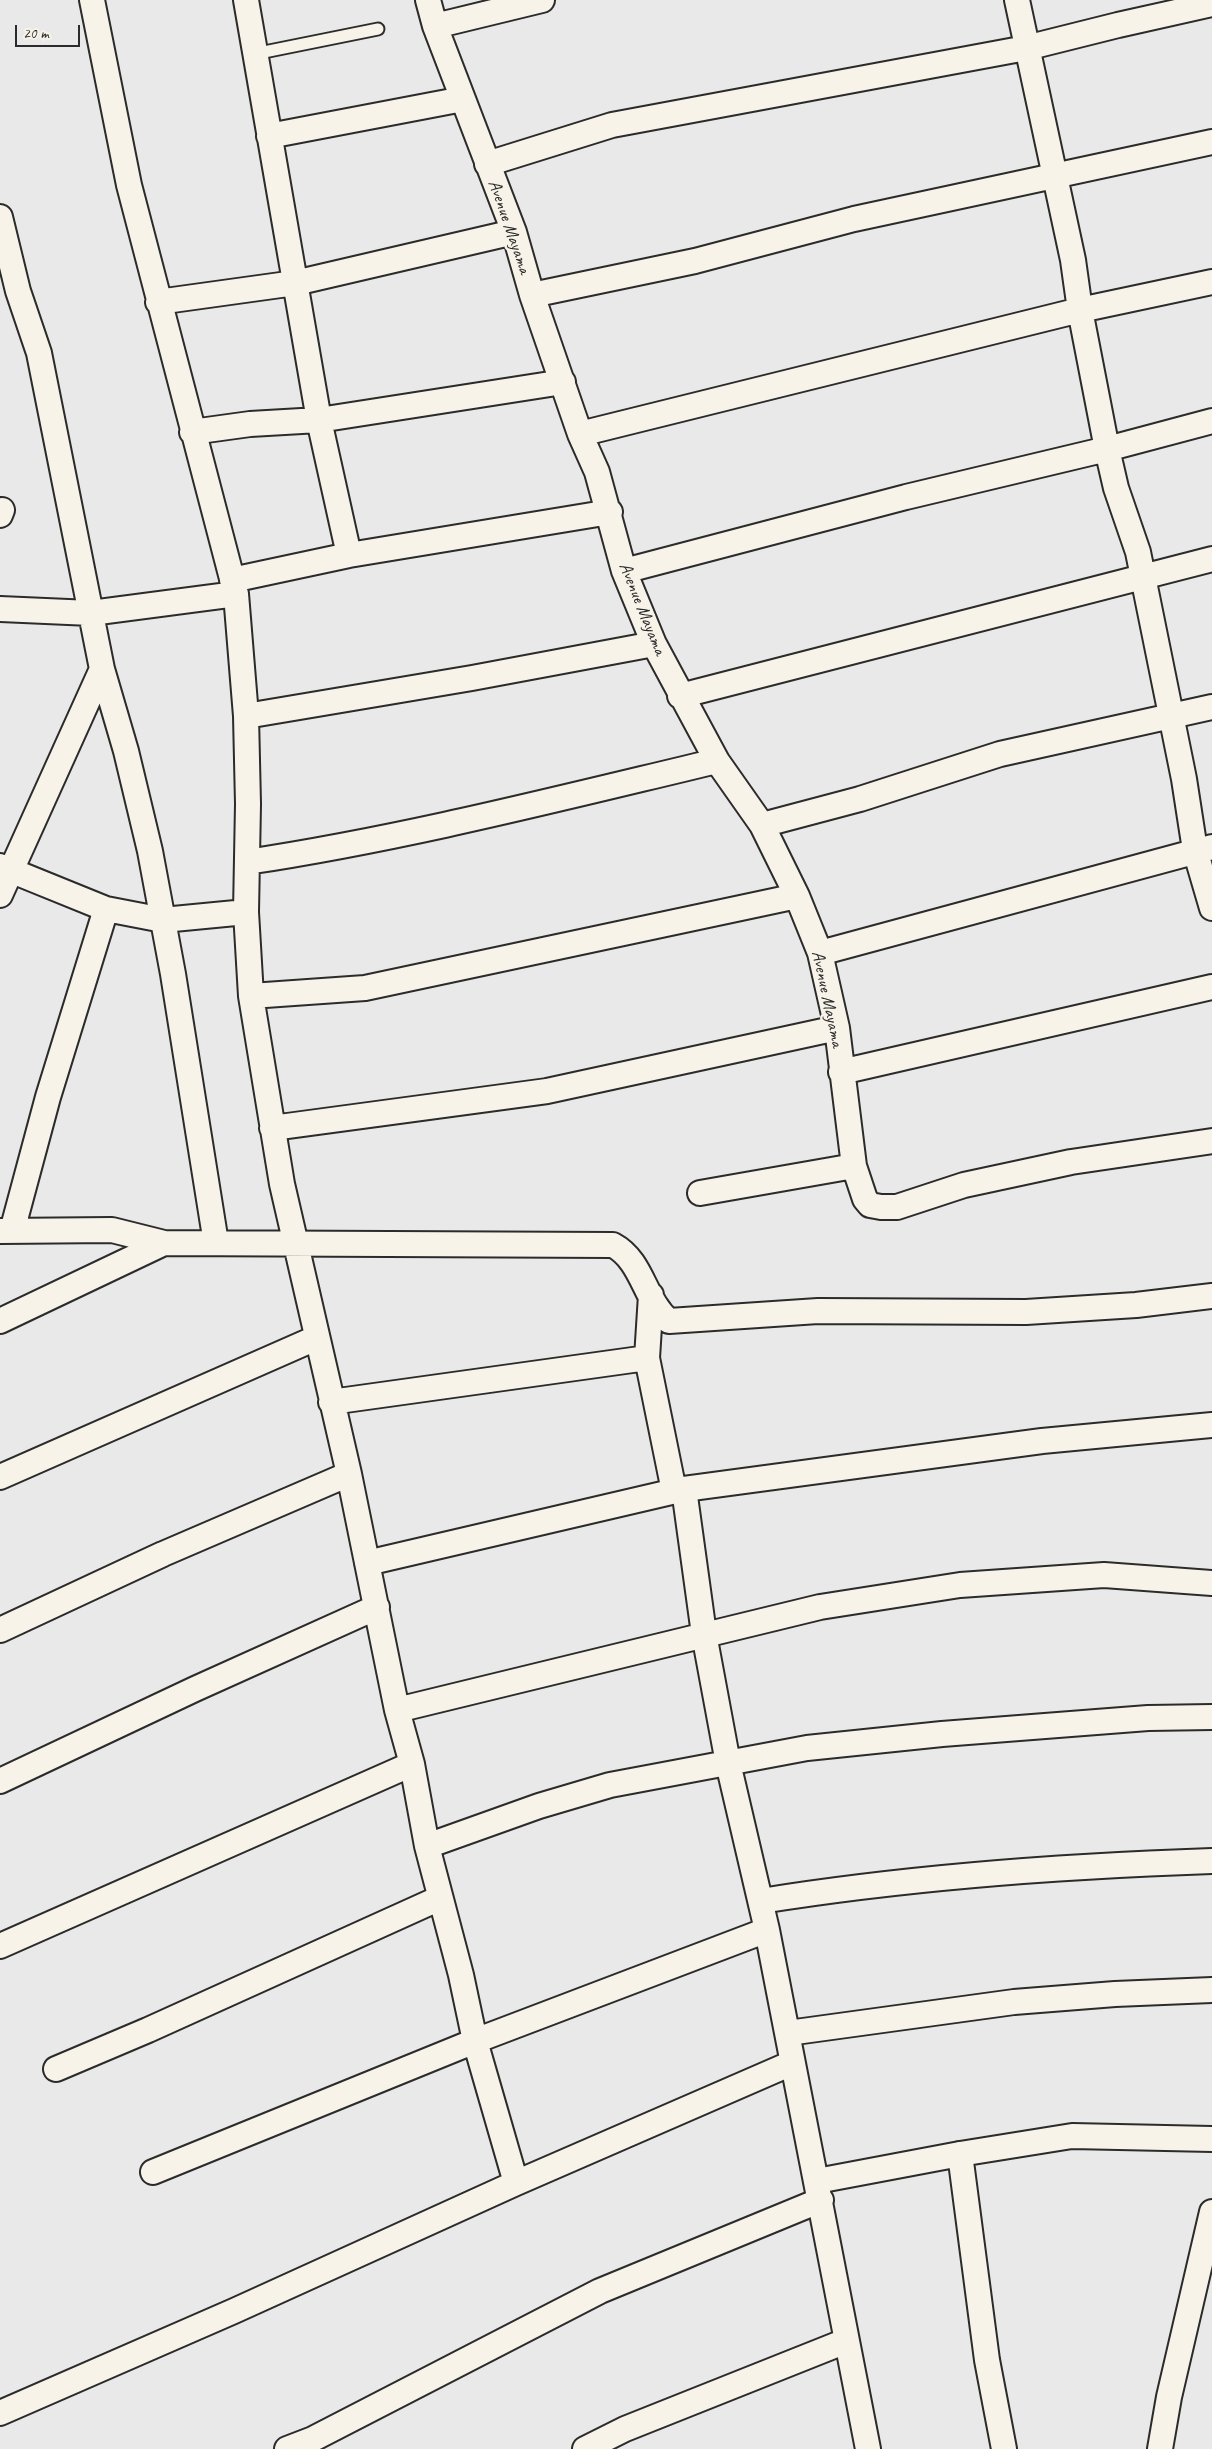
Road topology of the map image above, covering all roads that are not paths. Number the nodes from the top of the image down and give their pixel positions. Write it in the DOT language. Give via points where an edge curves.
graph roads {
  1 [pos="92,0"];
  2 [pos="246,0"];
  3 [pos="428,0"];
  4 [pos="542,0"];
  5 [pos="1017,0"];
  6 [pos="1212,4"];
  7 [pos="435,26"];
  8 [pos="378,29"];
  9 [pos="1026,48"];
  10 [pos="254,54"];
  11 [pos="463,99"];
  12 [pos="269,136"];
  13 [pos="1212,142"];
  14 [pos="487,164"];
  15 [pos="1054,175"];
  16 [pos="0,217"];
  17 [pos="514,232"];
  18 [pos="1212,282"];
  19 [pos="294,283"];
  20 [pos="532,295"];
  21 [pos="158,302"];
  22 [pos="1080,310"];
  23 [pos="563,382"];
  24 [pos="318,420"];
  25 [pos="1212,421"];
  26 [pos="192,432"];
  27 [pos="580,434"];
  28 [pos="1107,450"];
  29 [pos="610,512"];
  30 [pos="348,555"];
  31 [pos="1212,559"];
  32 [pos="624,571"];
  33 [pos="1142,577"];
  34 [pos="234,587"];
  35 [pos="0,609"];
  36 [pos="91,613"];
  37 [pos="654,644"];
  38 [pos="102,669"];
  39 [pos="680,696"];
  40 [pos="1212,707"];
  41 [pos="246,716"];
  42 [pos="1171,716"];
  43 [pos="717,760"];
  44 [pos="762,825"];
  45 [pos="1204,848"];
  46 [pos="247,862"];
  47 [pos="6,868"];
  48 [pos="0,895"];
  49 [pos="797,896"];
  50 [pos="1212,908"];
  51 [pos="106,909"];
  52 [pos="246,912"];
  53 [pos="163,920"];
  54 [pos="820,952"];
  55 [pos="1212,987"];
  56 [pos="251,996"];
  57 [pos="837,1028"];
  58 [pos="841,1072"];
  59 [pos="272,1128"];
  60 [pos="1212,1141"];
  61 [pos="854,1166"];
  62 [pos="700,1193"];
  63 [pos="6,1231"];
  64 [pos="164,1243"];
  65 [pos="216,1244"];
  66 [pos="296,1244"];
  67 [pos="651,1295"];
  68 [pos="1212,1296"];
  69 [pos="0,1321"];
  70 [pos="316,1338"];
  71 [pos="647,1358"];
  72 [pos="331,1402"];
  73 [pos="1212,1425"];
  74 [pos="348,1474"];
  75 [pos="0,1477"];
  76 [pos="679,1490"];
  77 [pos="368,1563"];
  78 [pos="1212,1583"];
  79 [pos="377,1607"];
  80 [pos="0,1630"];
  81 [pos="704,1634"];
  82 [pos="397,1710"];
  83 [pos="1212,1718"];
  84 [pos="728,1763"];
  85 [pos="412,1764"];
  86 [pos="0,1781"];
  87 [pos="427,1846"];
  88 [pos="1212,1861"];
  89 [pos="440,1898"];
  90 [pos="761,1901"];
  91 [pos="767,1930"];
  92 [pos="0,1946"];
  93 [pos="1212,1990"];
  94 [pos="788,2033"];
  95 [pos="475,2041"];
  96 [pos="792,2063"];
  97 [pos="56,2069"];
  98 [pos="1212,2139"];
  99 [pos="960,2154"];
  100 [pos="152,2172"];
  101 [pos="516,2183"];
  102 [pos="819,2190"];
  103 [pos="1212,2212"];
  104 [pos="846,2341"];
  105 [pos="0,2413"];
  106 [pos="1165,2447"];
  107 [pos="287,2449"];
  108 [pos="585,2449"];
  109 [pos="868,2449"];
  110 [pos="1004,2449"];
  1 -- 21 [label="street" via="129,185"];
  2 -- 10 [label="street"];
  3 -- 7 [label="street, Avenue Mayama"];
  4 -- 7 [label="street"];
  5 -- 9 [label="street"];
  6 -- 9 [label="street"];
  7 -- 11 [label="street, Avenue Mayama"];
  8 -- 10 [label="lane"];
  9 -- 14 [label="street" via="612,125"];
  9 -- 15 [label="street"];
  10 -- 12 [label="street"];
  11 -- 12 [label="street"];
  11 -- 14 [label="street, Avenue Mayama"];
  12 -- 19 [label="street"];
  13 -- 15 [label="street"];
  14 -- 17 [label="street, Avenue Mayama"];
  15 -- 20 [label="street" via="854,219 695,261"];
  15 -- 22 [label="street" via="1073,260"];
  16 -- 36 [label="street" via="18,291 39,353"];
  17 -- 19 [label="street"];
  17 -- 20 [label="street, Avenue Mayama"];
  18 -- 22 [label="street"];
  19 -- 21 [label="street"];
  19 -- 24 [label="street"];
  20 -- 23 [label="street, Avenue Mayama"];
  21 -- 26 [label="street"];
  22 -- 27 [label="street"];
  22 -- 28 [label="street"];
  23 -- 24 [label="street"];
  23 -- 27 [label="street, Avenue Mayama"];
  24 -- 26 [label="street"];
  24 -- 30 [label="street"];
  25 -- 28 [label="street"];
  26 -- 34 [label="street"];
  27 -- 29 [label="street, Avenue Mayama"];
  28 -- 32 [label="street" via="906,497"];
  28 -- 33 [label="street" via="1138,552"];
  29 -- 30 [label="street"];
  29 -- 32 [label="street, Avenue Mayama"];
  30 -- 34 [label="street"];
  31 -- 33 [label="street"];
  32 -- 37 [label="street, Avenue Mayama"];
  33 -- 39 [label="street"];
  33 -- 42 [label="street"];
  34 -- 36 [label="street"];
  34 -- 41 [label="street"];
  35 -- 36 [label="street"];
  36 -- 38 [label="street"];
  37 -- 39 [label="street, Avenue Mayama"];
  37 -- 41 [label="street"];
  38 -- 47 [label="street"];
  38 -- 53 [label="street" via="126,751"];
  39 -- 43 [label="street, Avenue Mayama"];
  40 -- 42 [label="street"];
  41 -- 46 [label="street"];
  42 -- 44 [label="street" via="1000,754 860,799"];
  42 -- 45 [label="street"];
  43 -- 44 [label="street, Avenue Mayama"];
  43 -- 46 [label="street" via="518,809 335,849"];
  44 -- 49 [label="street, Avenue Mayama"];
  45 -- 50 [label="street"];
  45 -- 54 [label="street"];
  46 -- 52 [label="street"];
  47 -- 48 [label="street"];
  47 -- 51 [label="street"];
  49 -- 54 [label="street, Avenue Mayama"];
  49 -- 56 [label="street" via="365,988"];
  51 -- 53 [label="street"];
  51 -- 63 [label="street"];
  52 -- 53 [label="street"];
  52 -- 56 [label="street"];
  53 -- 65 [label="street"];
  54 -- 57 [label="street, Avenue Mayama"];
  55 -- 58 [label="street"];
  56 -- 59 [label="street"];
  57 -- 58 [label="street, Avenue Mayama"];
  57 -- 59 [label="street" via="547,1091"];
  58 -- 61 [label="street, Avenue Mayama"];
  59 -- 66 [label="street"];
  60 -- 61 [label="street, Avenue Mayama" via="1071,1162 964,1185 897,1207 870,1205"];
  61 -- 62 [label="street"];
  63 -- 64 [label="street" via="112,1230"];
  64 -- 65 [label="street"];
  64 -- 69 [label="street"];
  65 -- 66 [label="street"];
  66 -- 67 [label="street" via="612,1245 631,1258"];
  66 -- 70 [label="street"];
  67 -- 68 [label="street" via="661,1314 669,1321 818,1311 1026,1312"];
  67 -- 71 [label="street"];
  70 -- 72 [label="street"];
  70 -- 75 [label="street"];
  71 -- 72 [label="street"];
  71 -- 76 [label="street"];
  72 -- 74 [label="street"];
  73 -- 76 [label="street" via="1042,1441"];
  74 -- 77 [label="street"];
  74 -- 80 [label="street" via="163,1554"];
  76 -- 77 [label="street"];
  76 -- 81 [label="street"];
  77 -- 79 [label="street"];
  78 -- 81 [label="street" via="1104,1575 960,1585 820,1607"];
  79 -- 82 [label="street"];
  79 -- 86 [label="street" via="195,1688"];
  81 -- 82 [label="street"];
  81 -- 84 [label="street"];
  82 -- 85 [label="street"];
  83 -- 84 [label="street" via="1148,1718 942,1734 807,1748"];
  84 -- 87 [label="street" via="610,1786 539,1806"];
  84 -- 90 [label="street"];
  85 -- 87 [label="street"];
  85 -- 92 [label="street"];
  87 -- 89 [label="street"];
  88 -- 90 [label="street" via="1102,1864 979,1874 857,1886"];
  89 -- 95 [label="street"];
  89 -- 97 [label="street"];
  90 -- 91 [label="street"];
  91 -- 94 [label="street"];
  91 -- 95 [label="street"];
  93 -- 94 [label="street" via="1014,2002"];
  94 -- 96 [label="street"];
  95 -- 100 [label="street"];
  95 -- 101 [label="street"];
  96 -- 101 [label="street"];
  96 -- 102 [label="street"];
  98 -- 99 [label="street" via="1072,2136"];
  99 -- 102 [label="street"];
  99 -- 110 [label="street" via="987,2360"];
  101 -- 105 [label="street"];
  102 -- 104 [label="street"];
  102 -- 107 [label="street" via="600,2290"];
  103 -- 106 [label="street" via="1169,2397"];
  104 -- 108 [label="street" via="625,2429"];
  104 -- 109 [label="street"];
}
